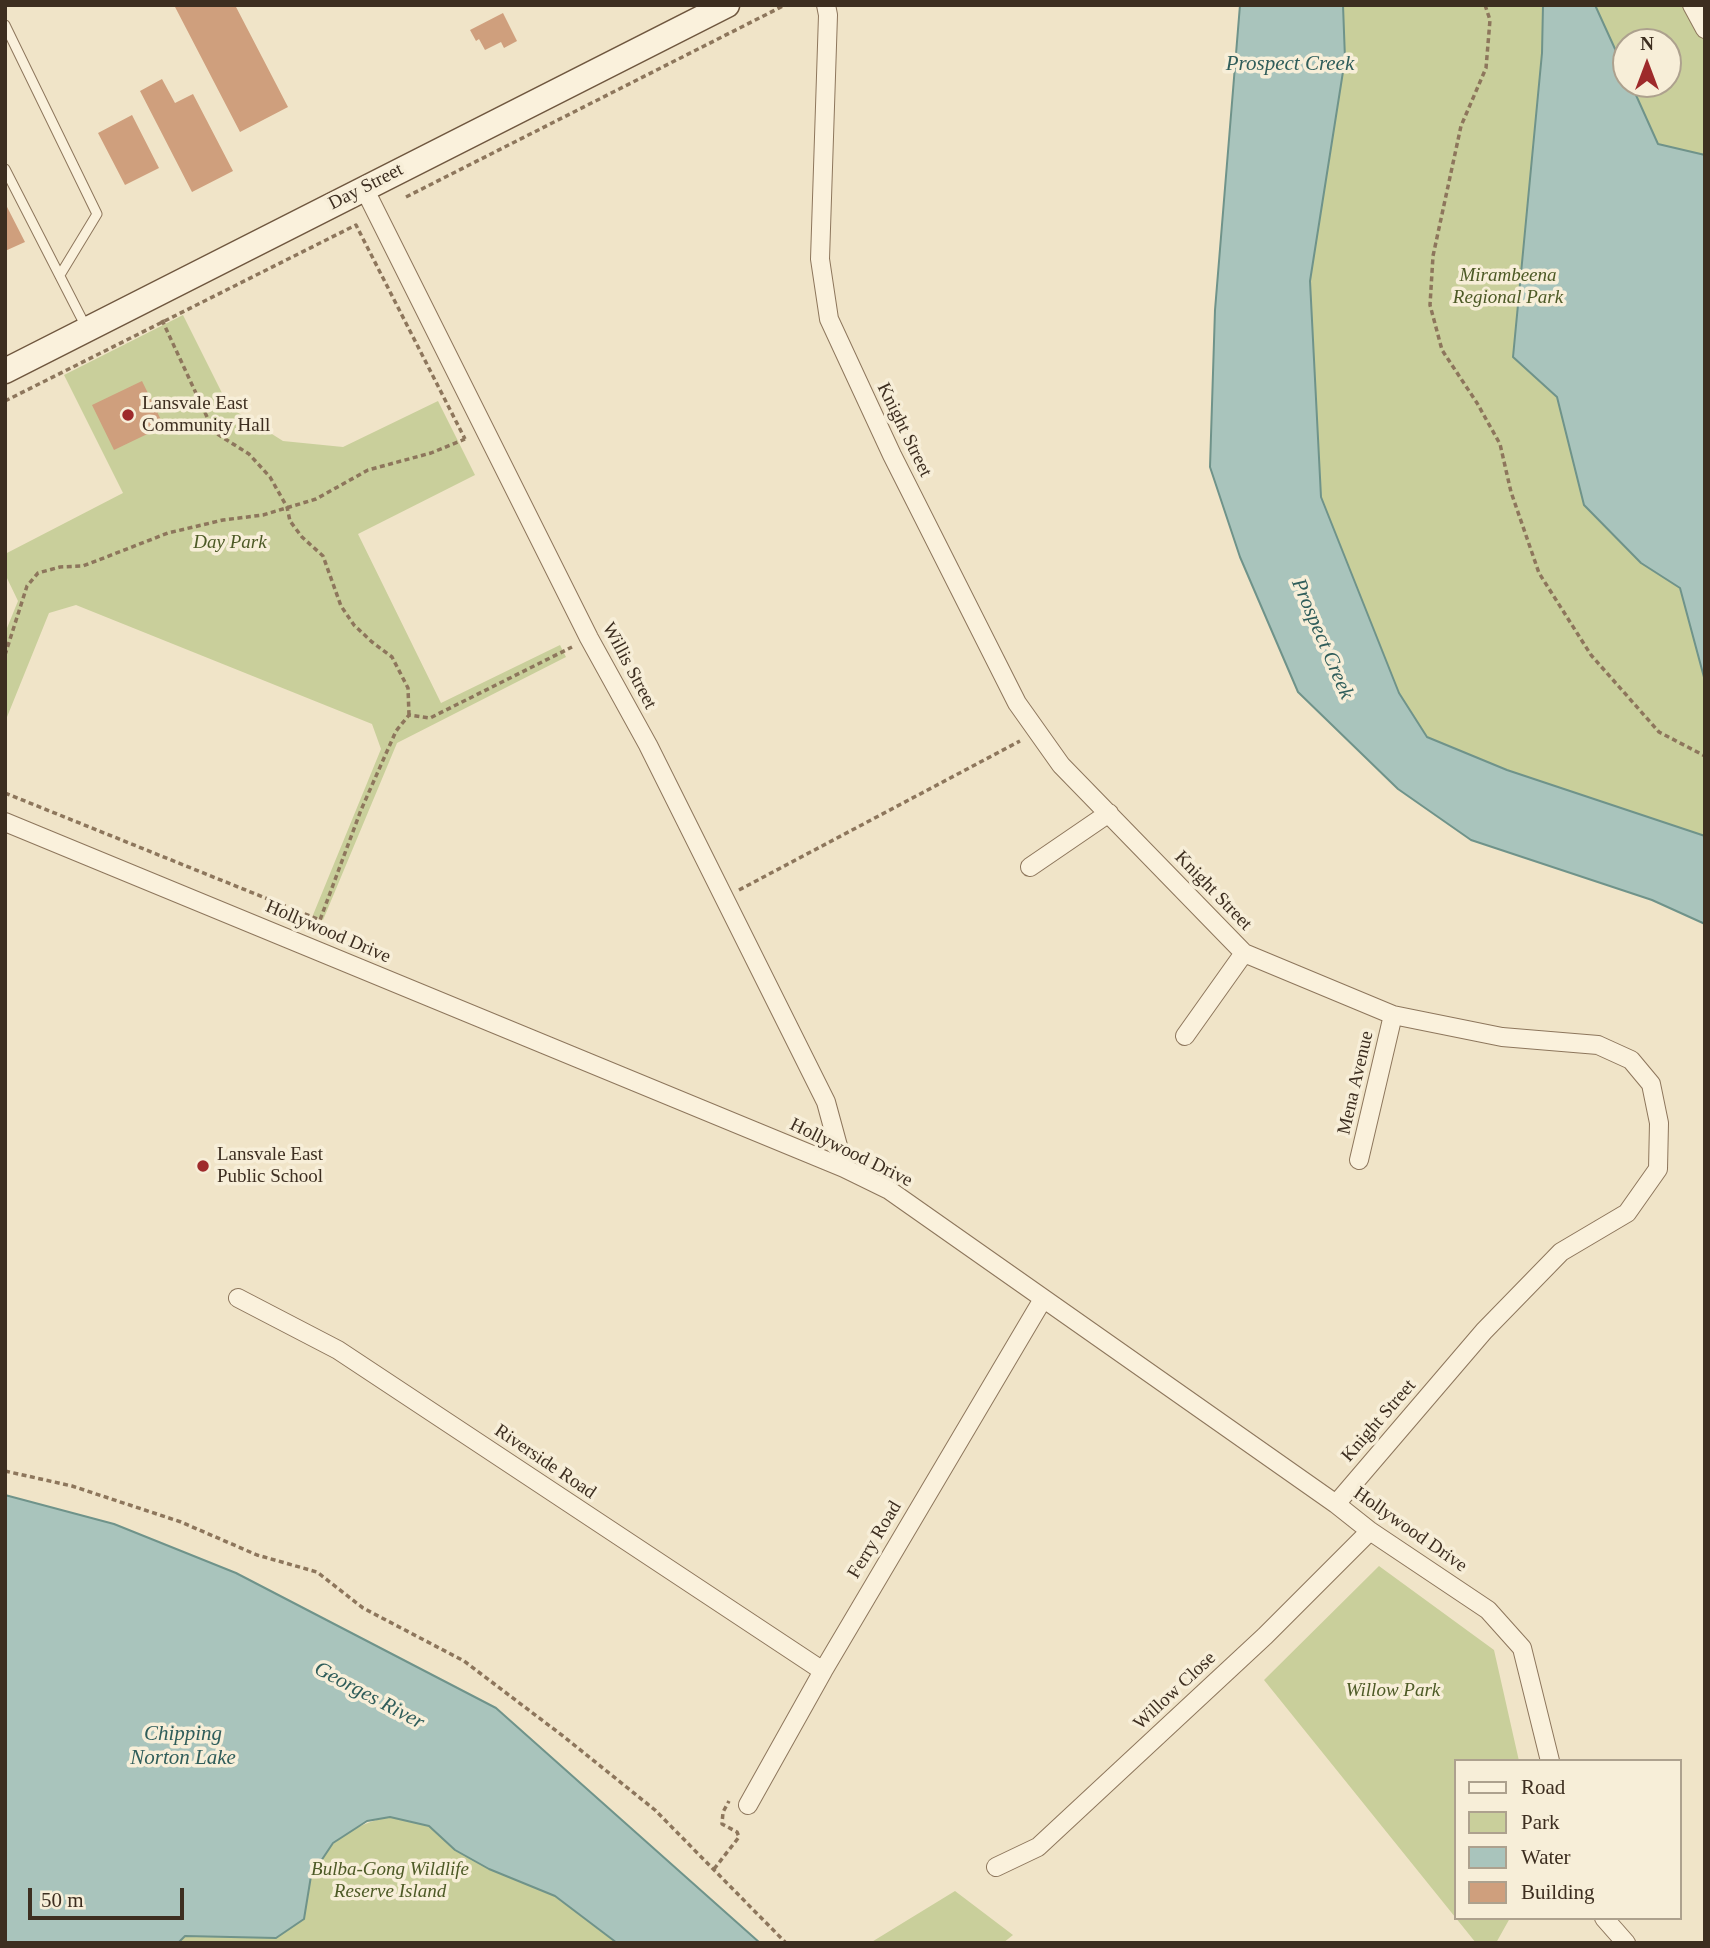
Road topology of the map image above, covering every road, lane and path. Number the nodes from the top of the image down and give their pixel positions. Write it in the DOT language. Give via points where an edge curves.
graph roads {
  1 [pos="727,5"];
  2 [pos="785,5"];
  3 [pos="826,5"];
  4 [pos="1485,5"];
  5 [pos="1692,5"];
  6 [pos="5,25"];
  7 [pos="1705,29"];
  8 [pos="5,169"];
  9 [pos="364,188"];
  10 [pos="406,197"];
  11 [pos="60,275"];
  12 [pos="151,296"];
  13 [pos="162,321"];
  14 [pos="87,329"];
  15 [pos="5,371"];
  16 [pos="5,401"];
  17 [pos="486,431"];
  18 [pos="465,439"];
  19 [pos="287,507"];
  20 [pos="589,638"];
  21 [pos="5,655"];
  22 [pos="409,715"];
  23 [pos="1037,732"];
  24 [pos="1705,755"];
  25 [pos="5,793"];
  26 [pos="1109,813"];
  27 [pos="5,822"];
  28 [pos="1030,867"];
  29 [pos="724,897"];
  30 [pos="1244,953"];
  31 [pos="1394,1015"];
  32 [pos="1185,1036"];
  33 [pos="1359,1160"];
  34 [pos="844,1168"];
  35 [pos="238,1298"];
  36 [pos="1042,1299"];
  37 [pos="5,1471"];
  38 [pos="1336,1504"];
  39 [pos="1370,1531"];
  40 [pos="823,1671"];
  41 [pos="1550,1759"];
  42 [pos="748,1805"];
  43 [pos="996,1867"];
  44 [pos="714,1869"];
  45 [pos="1606,1920"];
  46 [pos="786,1943"];
  47 [pos="1626,1943"];
  1 -- 9 [label="street, Day Street"];
  2 -- 10 [label="path"];
  3 -- 23 [label="street, Knight Street" via="820,260 829,319 998,666"];
  4 -- 24 [label="path" via="1490,20 1486,68 1461,126 1433,256 1430,305 1442,350 1500,444 1539,573 1591,656 1659,732"];
  5 -- 7 [label="street"];
  6 -- 11 [label="lane" via="97,214"];
  8 -- 11 [label="lane"];
  9 -- 12 [label="street, Day Street"];
  9 -- 17 [label="street, Willis Street"];
  11 -- 14 [label="lane"];
  12 -- 13 [label="path"];
  12 -- 14 [label="street, Day Street"];
  13 -- 16 [label="path"];
  13 -- 18 [label="path" via="356,225"];
  13 -- 19 [label="path" via="214,432 249,454 270,477"];
  14 -- 15 [label="street, Day Street"];
  17 -- 18 [label="path"];
  17 -- 20 [label="street, Willis Street"];
  18 -- 19 [label="path" via="368,470 316,499"];
  19 -- 21 [label="path" via="168,533 83,566 38,573 27,586"];
  19 -- 22 [label="path" via="290,521 323,556 341,606 391,657 408,688"];
  20 -- 22 [label="path" via="430,718"];
  20 -- 29 [label="street, Willis Street"];
  22 -- 25 [label="path" via="396,731 361,810 320,920"];
  23 -- 26 [label="street, Knight Street" via="1061,765"];
  23 -- 29 [label="path"];
  26 -- 28 [label="street"];
  26 -- 30 [label="street, Knight Street"];
  27 -- 34 [label="street, Hollywood Drive"];
  29 -- 34 [label="street, Willis Street" via="826,1102"];
  30 -- 31 [label="street, Knight Street"];
  30 -- 32 [label="street"];
  31 -- 33 [label="street, Mena Avenue"];
  31 -- 38 [label="street, Knight Street" via="1502,1037 1598,1045 1631,1060 1651,1084 1659,1123 1658,1169 1628,1213 1561,1252 1484,1331"];
  34 -- 36 [label="street, Hollywood Drive" via="889,1190"];
  35 -- 40 [label="street, Riverside Road" via="338,1350"];
  36 -- 38 [label="street, Hollywood Drive"];
  36 -- 40 [label="street, Ferry Road"];
  37 -- 44 [label="path" via="96,1494 181,1522 257,1555 317,1572 363,1608 464,1661 655,1810"];
  38 -- 39 [label="street, Hollywood Drive"];
  39 -- 41 [label="street, Hollywood Drive" via="1488,1609 1522,1648"];
  39 -- 43 [label="street, Willow Close" via="1265,1636 1038,1847"];
  40 -- 42 [label="street, Ferry Road"];
  42 -- 44 [label="path" via="732,1797 723,1811 722,1824 739,1837"];
  44 -- 46 [label="path"];
  45 -- 47 [label="street"];
}
